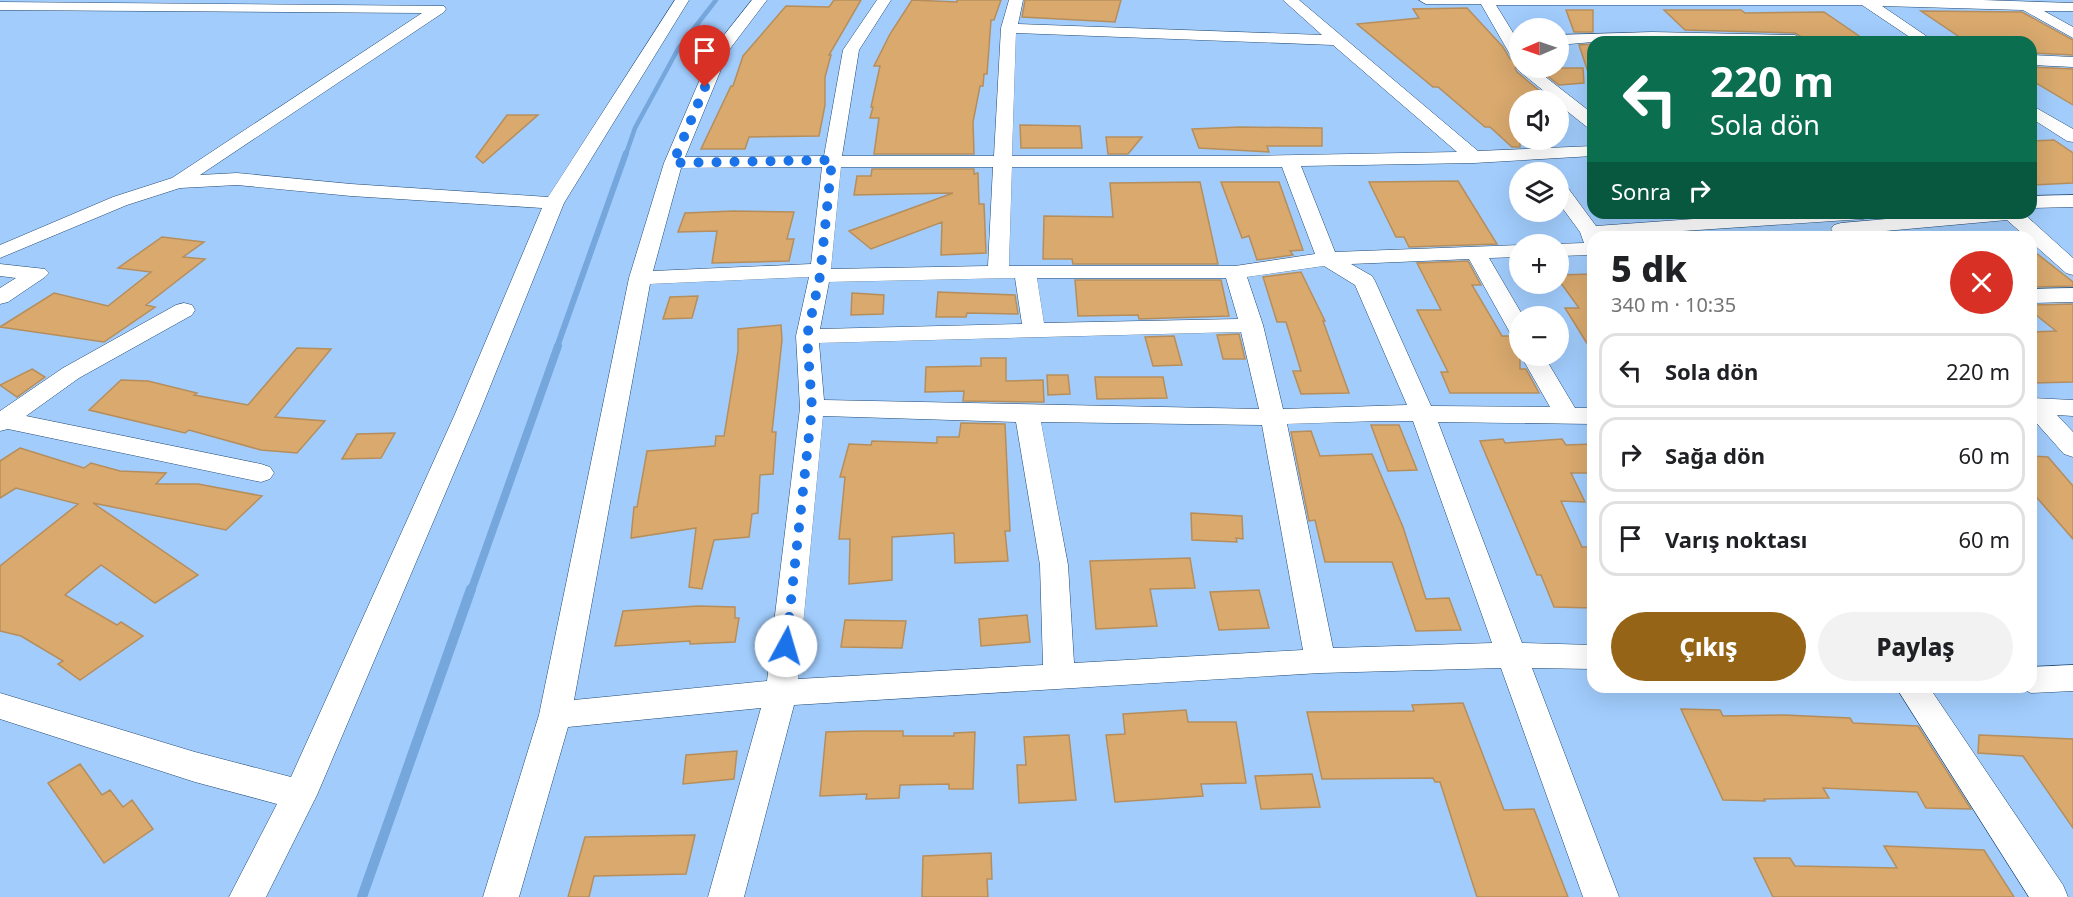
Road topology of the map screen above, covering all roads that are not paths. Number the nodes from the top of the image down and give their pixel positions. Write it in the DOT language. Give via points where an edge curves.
graph roads {
  1 [pos="682,0"];
  2 [pos="760,0"];
  3 [pos="884,0"];
  4 [pos="1016,0"];
  5 [pos="1290,0"];
  6 [pos="1426,0"];
  7 [pos="1745,0"];
  8 [pos="1487,1"];
  9 [pos="1864,1"];
  10 [pos="1979,2"];
  11 [pos="2020,3"];
  12 [pos="0,6"];
  13 [pos="2073,7"];
  14 [pos="1761,14"];
  15 [pos="1778,27"];
  16 [pos="1009,28"];
  17 [pos="1509,29"];
  18 [pos="2073,33"];
  19 [pos="1790,36"];
  20 [pos="1918,36"];
  21 [pos="1587,39"];
  22 [pos="1334,40"];
  23 [pos="1569,40"];
  24 [pos="2037,60"];
  25 [pos="2073,62"];
  26 [pos="1537,78"];
  27 [pos="2037,114"];
  28 [pos="1587,118"];
  29 [pos="2054,125"];
  30 [pos="2073,125"];
  31 [pos="2037,126"];
  32 [pos="2073,137"];
  33 [pos="1587,151"];
  34 [pos="1535,155"];
  35 [pos="1474,157"];
  36 [pos="832,160"];
  37 [pos="1002,160"];
  38 [pos="1290,162"];
  39 [pos="1540,162"];
  40 [pos="673,163"];
  41 [pos="178,182"];
  42 [pos="2073,201"];
  43 [pos="2037,202"];
  44 [pos="554,203"];
  45 [pos="1569,205"];
  46 [pos="1814,219"];
  47 [pos="1911,219"];
  48 [pos="2018,219"];
  49 [pos="1749,227"];
  50 [pos="1704,231"];
  51 [pos="2031,231"];
  52 [pos="1587,233"];
  53 [pos="2037,237"];
  54 [pos="1587,242"];
  55 [pos="1569,247"];
  56 [pos="1509,251"];
  57 [pos="0,252"];
  58 [pos="1475,252"];
  59 [pos="1327,260"];
  60 [pos="2073,269"];
  61 [pos="0,270"];
  62 [pos="998,272"];
  63 [pos="1025,272"];
  64 [pos="1235,272"];
  65 [pos="820,273"];
  66 [pos="640,278"];
  67 [pos="2073,295"];
  68 [pos="2037,296"];
  69 [pos="0,297"];
  70 [pos="184,310"];
  71 [pos="1509,312"];
  72 [pos="1252,325"];
  73 [pos="1034,330"];
  74 [pos="807,336"];
  75 [pos="1539,366"];
  76 [pos="2037,407"];
  77 [pos="812,408"];
  78 [pos="2073,408"];
  79 [pos="2037,411"];
  80 [pos="1027,414"];
  81 [pos="1424,415"];
  82 [pos="1567,416"];
  83 [pos="1587,416"];
  84 [pos="1272,417"];
  85 [pos="2,421"];
  86 [pos="2073,448"];
  87 [pos="261,473"];
  88 [pos="1513,655"];
  89 [pos="1587,657"];
  90 [pos="1320,661"];
  91 [pos="1059,678"];
  92 [pos="2072,679"];
  93 [pos="2037,680"];
  94 [pos="782,693"];
  95 [pos="1916,693"];
  96 [pos="0,706"];
  97 [pos="555,715"];
  98 [pos="300,795"];
  99 [pos="247,897"];
  100 [pos="501,897"];
  101 [pos="726,897"];
  102 [pos="1601,897"];
  103 [pos="2050,897"];
  1 -- 44 [label="street"];
  2 -- 40 [label="street" via="721,49"];
  3 -- 36 [label="street" via="851,50"];
  4 -- 16 [label="street"];
  5 -- 22 [label="street"];
  6 -- 8 [label="street"];
  7 -- 8 [label="street"];
  7 -- 9 [label="street"];
  7 -- 14 [label="street"];
  8 -- 17 [label="street"];
  9 -- 10 [label="street"];
  9 -- 20 [label="street"];
  10 -- 11 [label="street"];
  11 -- 13 [label="street"];
  11 -- 18 [label="street"];
  12 -- 41 [label="street" via="439,9"];
  15 -- 19 [label="street"];
  16 -- 22 [label="street"];
  16 -- 37 [label="street"];
  21 -- 23 [label="street"];
  22 -- 35 [label="street"];
  24 -- 25 [label="street"];
  26 -- 28 [label="street"];
  27 -- 29 [label="street"];
  29 -- 30 [label="street"];
  29 -- 31 [label="street"];
  29 -- 32 [label="street"];
  33 -- 34 [label="street"];
  34 -- 35 [label="street"];
  34 -- 39 [label="street"];
  35 -- 38 [label="street"];
  36 -- 37 [label="street"];
  36 -- 40 [label="street"];
  36 -- 65 [label="street"];
  37 -- 38 [label="street"];
  37 -- 62 [label="street"];
  38 -- 59 [label="street"];
  40 -- 66 [label="street"];
  41 -- 44 [label="street" via="237,179"];
  41 -- 57 [label="street" via="120,201"];
  42 -- 43 [label="street"];
  44 -- 98 [label="street" via="467,414"];
  45 -- 52 [label="street"];
  46 -- 49 [label="street"];
  47 -- 49 [label="street"];
  48 -- 51 [label="street"];
  49 -- 50 [label="street"];
  53 -- 60 [label="street"];
  54 -- 55 [label="street"];
  56 -- 58 [label="street"];
  58 -- 59 [label="street"];
  58 -- 71 [label="street"];
  59 -- 64 [label="street"];
  59 -- 81 [label="street" via="1364,281"];
  61 -- 69 [label="street" via="38,273"];
  62 -- 63 [label="street"];
  62 -- 65 [label="street"];
  63 -- 64 [label="street"];
  63 -- 73 [label="street"];
  64 -- 72 [label="street"];
  65 -- 66 [label="street"];
  65 -- 74 [label="street"];
  66 -- 97 [label="street"];
  67 -- 68 [label="street"];
  70 -- 85 [label="street" via="71,373"];
  72 -- 73 [label="street"];
  72 -- 84 [label="street"];
  73 -- 74 [label="street"];
  74 -- 77 [label="street"];
  75 -- 82 [label="street"];
  76 -- 78 [label="street"];
  77 -- 80 [label="street"];
  77 -- 94 [label="street"];
  79 -- 86 [label="street"];
  80 -- 84 [label="street"];
  80 -- 91 [label="street" via="1054,565"];
  81 -- 82 [label="street"];
  81 -- 84 [label="street"];
  81 -- 88 [label="street"];
  82 -- 83 [label="street"];
  84 -- 90 [label="street"];
  85 -- 87 [label="street"];
  88 -- 89 [label="street"];
  88 -- 90 [label="street"];
  88 -- 102 [label="street"];
  90 -- 91 [label="street"];
  91 -- 94 [label="street"];
  92 -- 93 [label="street"];
  94 -- 97 [label="street"];
  94 -- 101 [label="street"];
  95 -- 103 [label="street"];
  96 -- 98 [label="street" via="195,767"];
  97 -- 100 [label="street"];
  98 -- 99 [label="street"];
}
